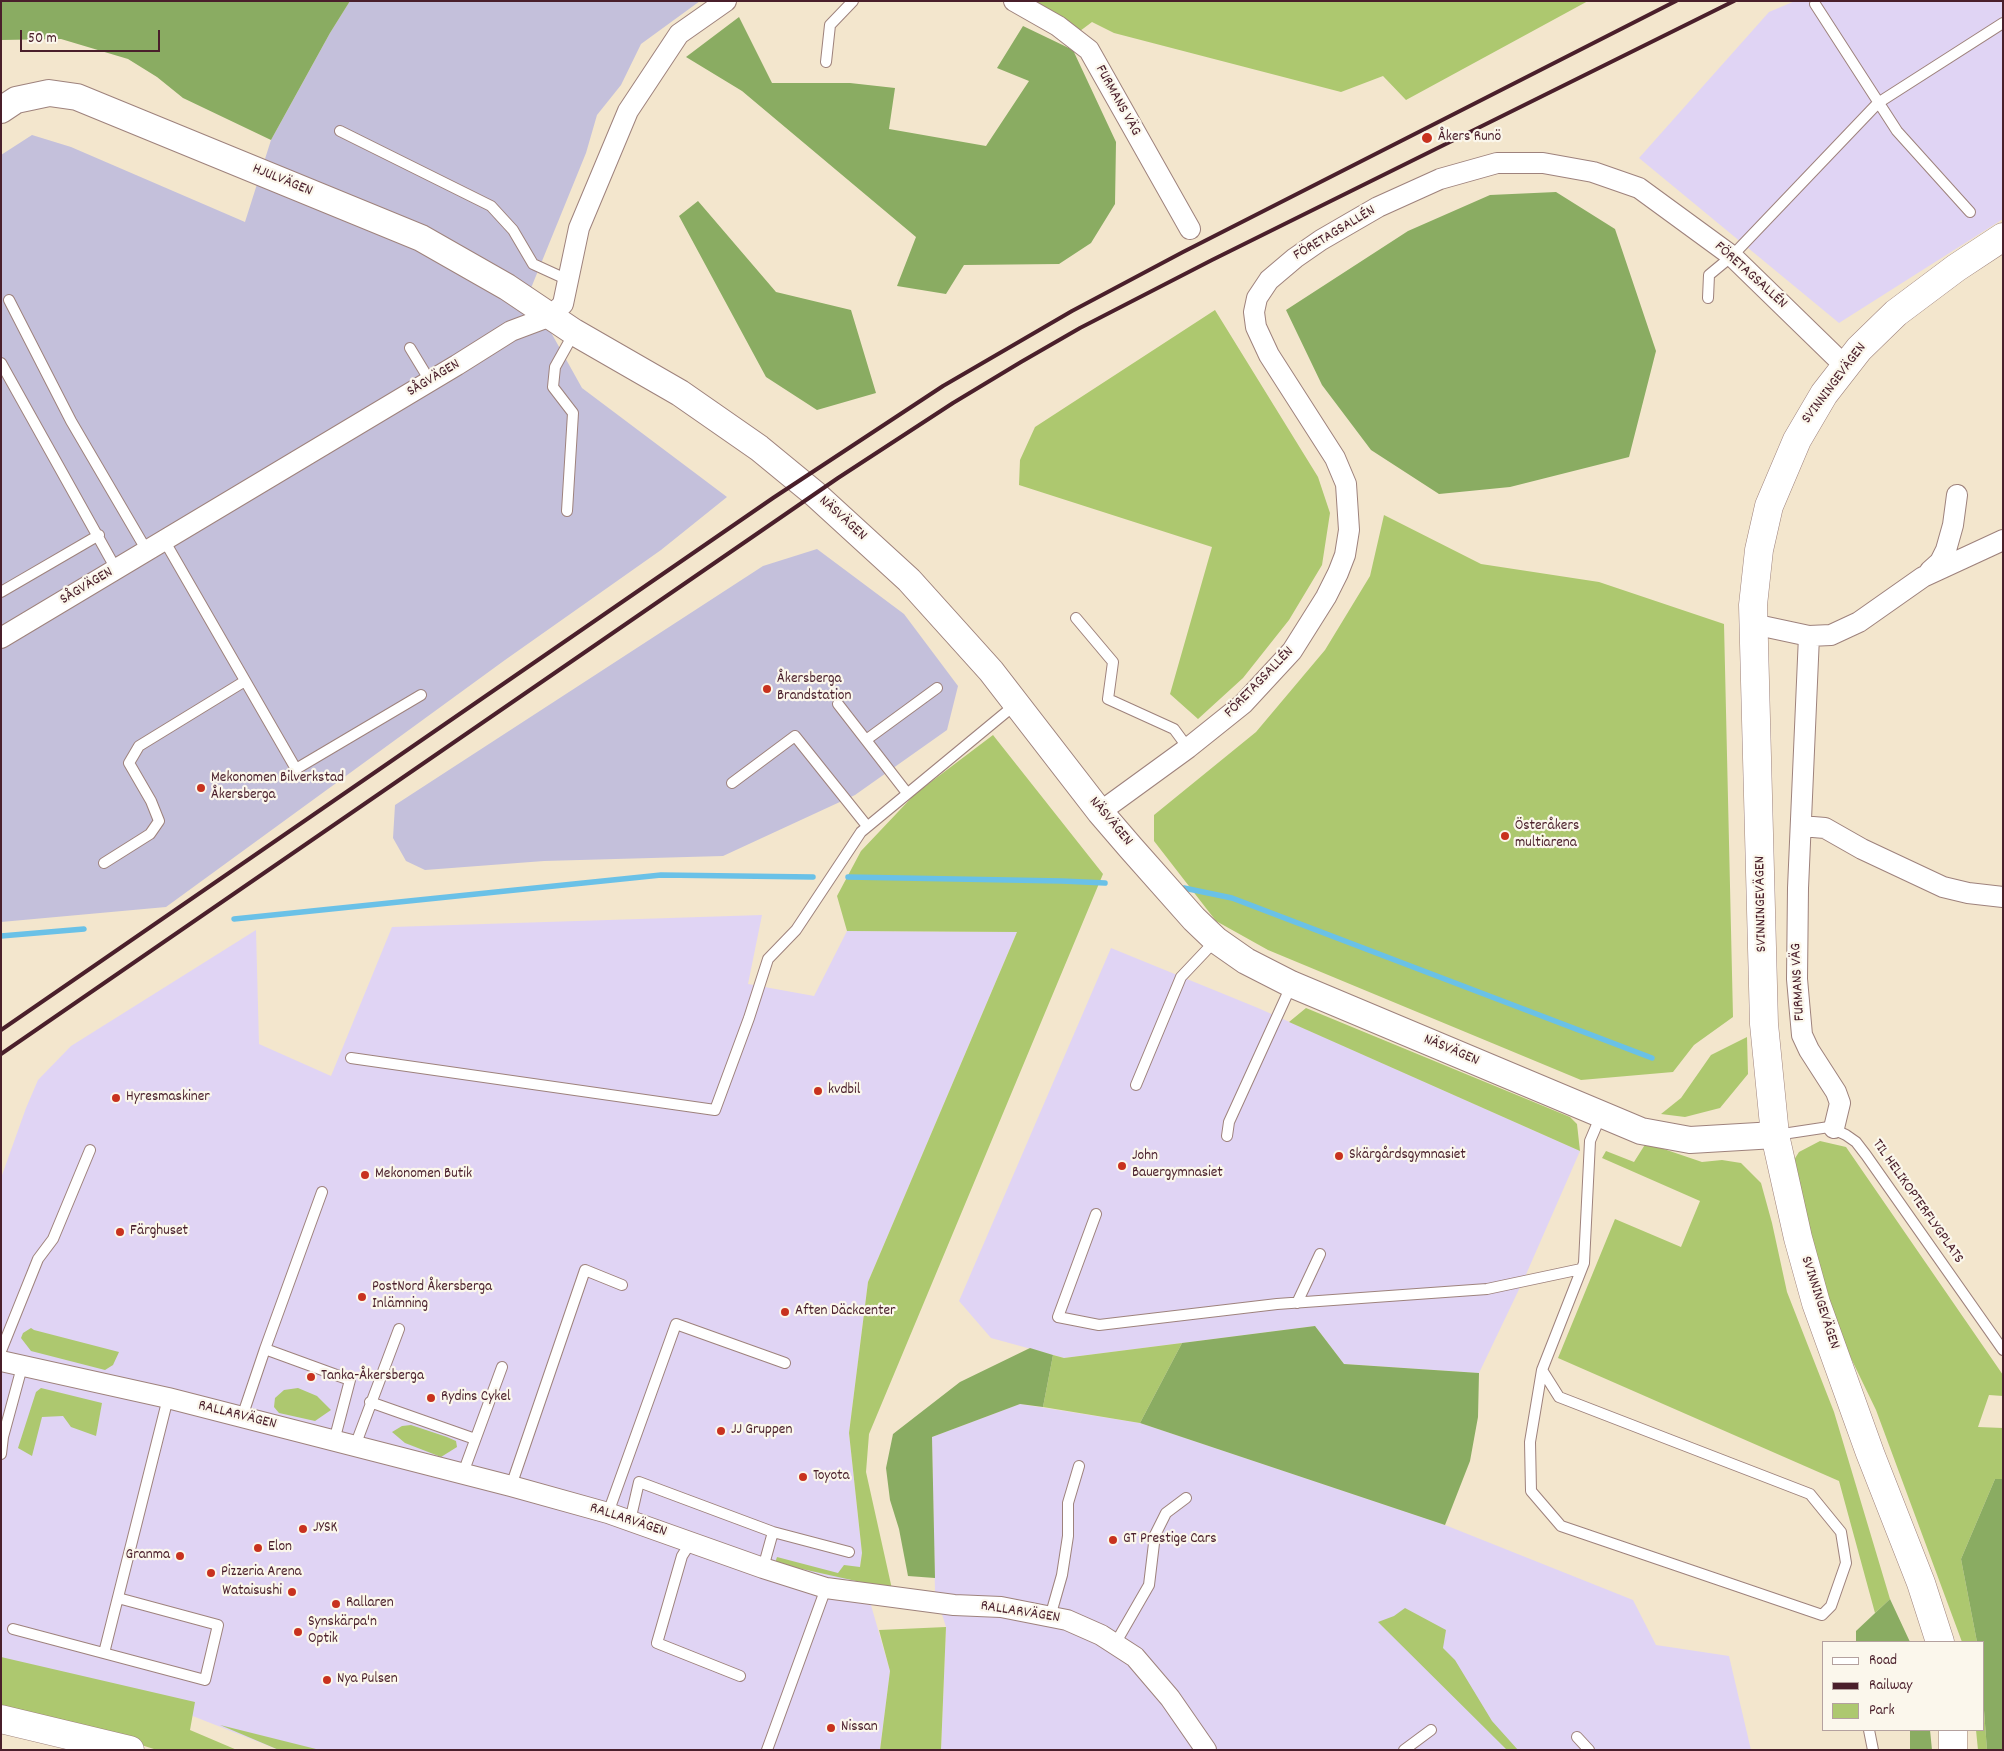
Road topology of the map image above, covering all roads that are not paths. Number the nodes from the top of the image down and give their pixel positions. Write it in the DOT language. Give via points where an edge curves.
graph roads {
  1 [pos="726,1"];
  2 [pos="854,1"];
  3 [pos="1014,1"];
  4 [pos="1815,4"];
  5 [pos="2003,23"];
  6 [pos="826,62"];
  7 [pos="1878,103"];
  8 [pos="1,110"];
  9 [pos="340,131"];
  10 [pos="1970,212"];
  11 [pos="1190,229"];
  12 [pos="2003,236"];
  13 [pos="1732,256"];
  14 [pos="568,280"];
  15 [pos="1708,298"];
  16 [pos="9,300"];
  17 [pos="551,316"];
  18 [pos="574,332"];
  19 [pos="410,348"];
  20 [pos="1,363"];
  21 [pos="1845,366"];
  22 [pos="430,381"];
  23 [pos="1957,495"];
  24 [pos="567,511"];
  25 [pos="98,535"];
  26 [pos="2003,540"];
  27 [pos="155,546"];
  28 [pos="116,569"];
  29 [pos="1923,577"];
  30 [pos="1,592"];
  31 [pos="1076,618"];
  32 [pos="1753,624"];
  33 [pos="1809,636"];
  34 [pos="1,638"];
  35 [pos="245,681"];
  36 [pos="937,688"];
  37 [pos="421,695"];
  38 [pos="838,704"];
  39 [pos="1017,704"];
  40 [pos="866,740"];
  41 [pos="1188,748"];
  42 [pos="732,783"];
  43 [pos="907,793"];
  44 [pos="1100,812"];
  45 [pos="867,826"];
  46 [pos="1802,826"];
  47 [pos="104,863"];
  48 [pos="2003,898"];
  49 [pos="1216,940"];
  50 [pos="1291,984"];
  51 [pos="351,1058"];
  52 [pos="1136,1085"];
  53 [pos="1602,1114"];
  54 [pos="1834,1128"];
  55 [pos="1227,1136"];
  56 [pos="1776,1136"];
  57 [pos="90,1150"];
  58 [pos="322,1192"];
  59 [pos="1096,1214"];
  60 [pos="1320,1254"];
  61 [pos="1582,1269"];
  62 [pos="622,1285"];
  63 [pos="1297,1303"];
  64 [pos="399,1329"];
  65 [pos="265,1349"];
  66 [pos="2003,1350"];
  67 [pos="1,1351"];
  68 [pos="1,1361"];
  69 [pos="785,1363"];
  70 [pos="22,1367"];
  71 [pos="502,1367"];
  72 [pos="1542,1370"];
  73 [pos="168,1398"];
  74 [pos="370,1402"];
  75 [pos="242,1417"];
  76 [pos="2,1437"];
  77 [pos="475,1439"];
  78 [pos="334,1441"];
  79 [pos="355,1446"];
  80 [pos="1,1454"];
  81 [pos="1079,1466"];
  82 [pos="463,1473"];
  83 [pos="511,1486"];
  84 [pos="1186,1498"];
  85 [pos="608,1513"];
  86 [pos="630,1520"];
  87 [pos="773,1532"];
  88 [pos="691,1542"];
  89 [pos="849,1552"];
  90 [pos="763,1568"];
  91 [pos="826,1588"];
  92 [pos="118,1598"];
  93 [pos="1050,1617"];
  94 [pos="13,1629"];
  95 [pos="1940,1641"];
  96 [pos="1115,1644"];
  97 [pos="104,1653"];
  98 [pos="740,1676"];
  99 [pos="1,1719"];
  100 [pos="1431,1730"];
  101 [pos="1869,1731"];
  102 [pos="1953,1731"];
  103 [pos="1,1734"];
  104 [pos="1577,1737"];
  105 [pos="75,1750"];
  106 [pos="130,1750"];
  107 [pos="767,1750"];
  108 [pos="1206,1750"];
  109 [pos="1404,1750"];
  110 [pos="1589,1750"];
  111 [pos="1873,1750"];
  112 [pos="1953,1750"];
  1 -- 14 [label="street" via="679,34 628,111 579,228"];
  2 -- 6 [label="lane" via="830,25"];
  3 -- 11 [label="street, FURMANS VÄG" via="1058,26 1089,50"];
  4 -- 7 [label="lane"];
  5 -- 7 [label="lane"];
  7 -- 10 [label="lane" via="1897,131"];
  7 -- 13 [label="lane"];
  8 -- 17 [label="street, HJULVÄGEN" via="16,100 49,93 77,97 421,238"];
  9 -- 14 [label="lane" via="491,206 514,230 533,264"];
  12 -- 21 [label="main road, SVINNINGEVÄGEN" via="1896,313"];
  13 -- 15 [label="lane" via="1710,275"];
  13 -- 21 [label="street, FÖRETAGSALLÉN"];
  13 -- 41 [label="street, FÖRETAGSALLÉN" via="1639,188 1593,172 1543,163 1497,163 1440,179 1378,207 1321,240 1279,270 1257,298 1254,312 1256,327 1269,355 1335,458 1346,484 1349,530 1345,555 1326,597 1292,652 1243,704"];
  14 -- 17 [label="street" via="563,304"];
  16 -- 27 [label="lane" via="71,420"];
  17 -- 18 [label="street, NÄSVÄGEN"];
  17 -- 22 [label="street, SÅGVÄGEN" via="511,330"];
  18 -- 24 [label="lane" via="555,367 553,387 573,413"];
  18 -- 39 [label="street, NÄSVÄGEN" via="680,393 759,448 815,494 909,580"];
  19 -- 22 [label="lane"];
  20 -- 25 [label="lane"];
  21 -- 32 [label="main road, SVINNINGEVÄGEN" via="1805,423 1769,506 1759,550"];
  22 -- 27 [label="street, SÅGVÄGEN"];
  23 -- 29 [label="street" via="1946,550 1940,562"];
  25 -- 28 [label="lane"];
  25 -- 30 [label="lane"];
  26 -- 29 [label="street"];
  27 -- 28 [label="street, SÅGVÄGEN"];
  27 -- 35 [label="lane"];
  28 -- 34 [label="street, SÅGVÄGEN"];
  29 -- 33 [label="street" via="1850,627 1831,635"];
  31 -- 41 [label="lane" via="1113,662 1108,699 1174,729"];
  32 -- 33 [label="street"];
  32 -- 56 [label="main road, SVINNINGEVÄGEN" via="1764,1024"];
  33 -- 46 [label="street, FURMANS VÄG"];
  35 -- 37 [label="lane" via="296,770"];
  35 -- 47 [label="lane" via="139,746 129,763 160,820 150,834"];
  36 -- 40 [label="lane"];
  38 -- 40 [label="lane"];
  39 -- 43 [label="lane"];
  39 -- 44 [label="street, NÄSVÄGEN"];
  40 -- 43 [label="lane"];
  41 -- 44 [label="street, FÖRETAGSALLÉN"];
  42 -- 45 [label="lane" via="795,736"];
  43 -- 45 [label="lane"];
  44 -- 49 [label="street, NÄSVÄGEN"];
  45 -- 51 [label="lane" via="796,930 768,959 715,1110"];
  46 -- 48 [label="street" via="1824,828 1862,850 1943,887"];
  46 -- 54 [label="street, FURMANS VÄG" via="1797,936 1799,1011 1802,1035 1840,1103"];
  49 -- 50 [label="street, NÄSVÄGEN" via="1246,962"];
  49 -- 52 [label="lane" via="1181,977"];
  50 -- 53 [label="street, NÄSVÄGEN"];
  50 -- 55 [label="lane" via="1230,1122"];
  53 -- 56 [label="street, NÄSVÄGEN" via="1640,1131 1690,1140"];
  53 -- 61 [label="lane" via="1590,1141"];
  54 -- 56 [label="lane" via="1829,1126"];
  54 -- 66 [label="lane, TIL HELIKOPTERFLYGPLATS" via="1856,1142 1866,1155"];
  56 -- 95 [label="main road, SVINNINGEVÄGEN" via="1798,1238 1816,1302"];
  57 -- 67 [label="lane" via="53,1239 38,1259"];
  58 -- 65 [label="lane"];
  59 -- 63 [label="lane" via="1058,1317 1099,1325"];
  60 -- 63 [label="lane"];
  61 -- 63 [label="lane" via="1487,1290"];
  61 -- 72 [label="lane"];
  62 -- 83 [label="lane" via="585,1270"];
  64 -- 74 [label="lane"];
  65 -- 75 [label="lane"];
  65 -- 78 [label="lane" via="350,1380"];
  68 -- 70 [label="street, RALLARVÄGEN"];
  69 -- 85 [label="lane" via="676,1324"];
  70 -- 73 [label="street, RALLARVÄGEN"];
  70 -- 76 [label="lane"];
  71 -- 77 [label="lane"];
  72 -- 72 [label="lane" via="1530,1442 1531,1491 1561,1526 1822,1615 1831,1606 1846,1563 1841,1532 1810,1494 1559,1398"];
  73 -- 75 [label="street, RALLARVÄGEN"];
  73 -- 92 [label="lane"];
  74 -- 77 [label="lane"];
  74 -- 79 [label="lane"];
  75 -- 78 [label="street, RALLARVÄGEN"];
  76 -- 80 [label="lane"];
  77 -- 82 [label="lane"];
  78 -- 79 [label="street, RALLARVÄGEN"];
  79 -- 82 [label="street, RALLARVÄGEN"];
  81 -- 93 [label="lane" via="1068,1503 1068,1536 1062,1575"];
  82 -- 83 [label="street, RALLARVÄGEN"];
  83 -- 85 [label="street, RALLARVÄGEN"];
  84 -- 96 [label="lane" via="1166,1513 1155,1535 1149,1585"];
  85 -- 86 [label="street, RALLARVÄGEN"];
  86 -- 87 [label="lane" via="639,1482"];
  86 -- 88 [label="street, RALLARVÄGEN"];
  87 -- 89 [label="lane"];
  87 -- 90 [label="lane"];
  88 -- 90 [label="street, RALLARVÄGEN"];
  88 -- 98 [label="lane" via="682,1556 657,1643"];
  90 -- 91 [label="street, RALLARVÄGEN"];
  91 -- 93 [label="street, RALLARVÄGEN" via="954,1605 1001,1607"];
  91 -- 107 [label="lane"];
  92 -- 97 [label="lane"];
  92 -- 97 [label="lane" via="218,1625 205,1680"];
  93 -- 96 [label="street, RALLARVÄGEN" via="1067,1620"];
  94 -- 97 [label="lane"];
  96 -- 108 [label="street, RALLARVÄGEN" via="1135,1657 1170,1698"];
  99 -- 106 [label="main road"];
  100 -- 109 [label="lane"];
  101 -- 111 [label="lane"];
  102 -- 112 [label="main road"];
  103 -- 105 [label="main road"];
  104 -- 110 [label="lane"];
}
